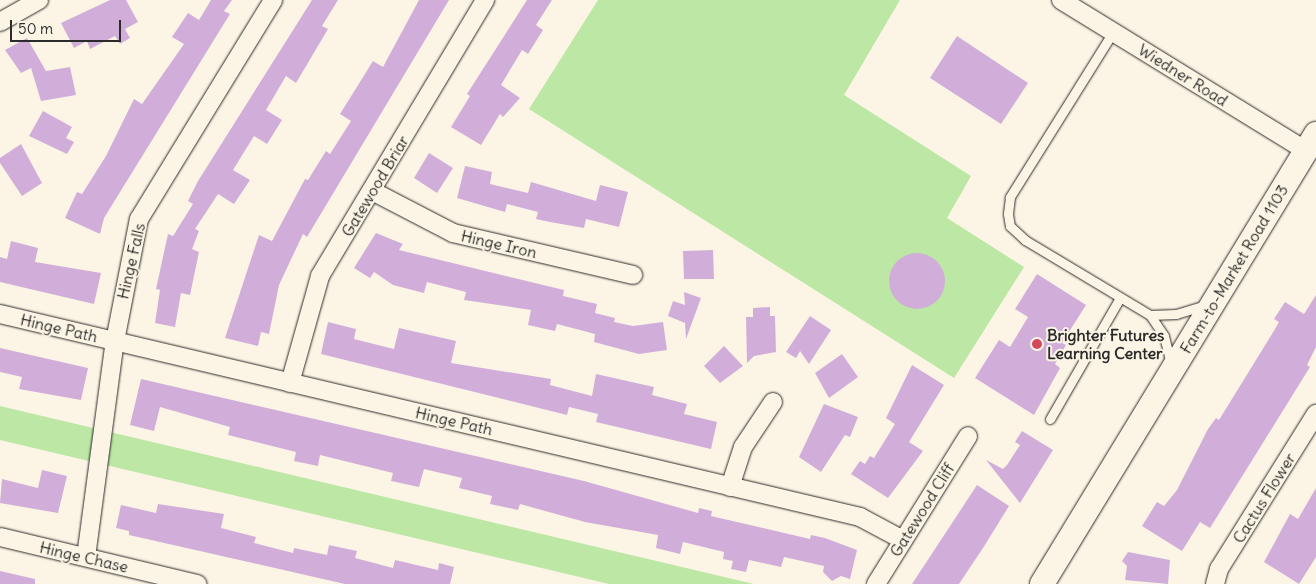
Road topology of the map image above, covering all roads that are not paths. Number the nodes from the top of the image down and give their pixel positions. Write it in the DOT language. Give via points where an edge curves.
graph roads {
  1 [pos="39,0"];
  2 [pos="273,0"];
  3 [pos="485,0"];
  4 [pos="1061,0"];
  5 [pos="0,22"];
  6 [pos="1113,32"];
  7 [pos="1311,143"];
  8 [pos="372,191"];
  9 [pos="633,275"];
  10 [pos="1120,298"];
  11 [pos="1214,302"];
  12 [pos="0,314"];
  13 [pos="1150,315"];
  14 [pos="115,341"];
  15 [pos="1173,370"];
  16 [pos="290,383"];
  17 [pos="773,402"];
  18 [pos="1316,414"];
  19 [pos="1050,419"];
  20 [pos="968,436"];
  21 [pos="730,487"];
  22 [pos="0,537"];
  23 [pos="903,540"];
  24 [pos="86,557"];
  25 [pos="197,584"];
  26 [pos="876,584"];
  27 [pos="1042,584"];
  28 [pos="1215,584"];
  1 -- 5 [label="street"];
  2 -- 14 [label="street, Hinge Falls" via="139,219"];
  3 -- 8 [label="street, Gatewood Briar"];
  4 -- 6 [label="street, Wiedner Road"];
  6 -- 7 [label="street, Wiedner Road"];
  6 -- 10 [label="lane" via="1010,197 1008,214 1010,226 1025,240"];
  7 -- 11 [label="main road, Farm-to-Market Road 1103"];
  8 -- 9 [label="street, Hinge Iron" via="453,233"];
  8 -- 16 [label="street, Gatewood Briar" via="320,276"];
  10 -- 13 [label="lane"];
  10 -- 19 [label="lane"];
  11 -- 13 [label="lane" via="1176,314"];
  11 -- 15 [label="main road, Farm-to-Market Road 1103"];
  12 -- 14 [label="street, Hinge Path"];
  13 -- 15 [label="lane" via="1164,336"];
  14 -- 16 [label="street, Hinge Path"];
  14 -- 24 [label="street, Hinge Falls"];
  15 -- 27 [label="main road, Farm-to-Market Road 1103"];
  16 -- 21 [label="street, Hinge Path"];
  17 -- 21 [label="street" via="743,447"];
  18 -- 28 [label="street, Cactus Flower" via="1219,569"];
  20 -- 23 [label="street, Gatewood Cliff"];
  21 -- 23 [label="street, Hinge Path" via="860,517"];
  22 -- 24 [label="street, Hinge Chase"];
  23 -- 26 [label="street, Gatewood Cliff"];
  24 -- 25 [label="street, Hinge Chase"];
}
